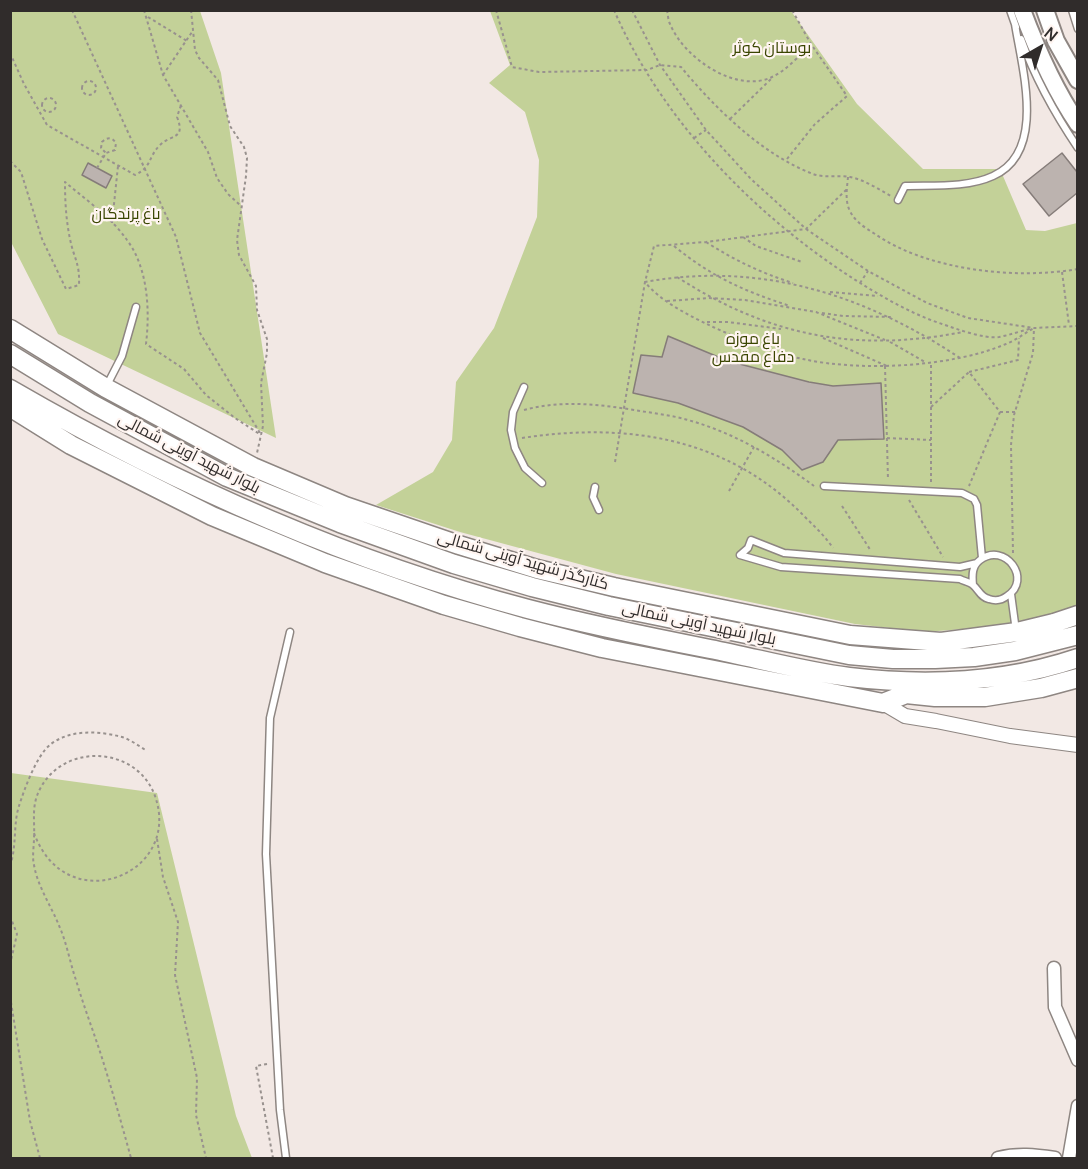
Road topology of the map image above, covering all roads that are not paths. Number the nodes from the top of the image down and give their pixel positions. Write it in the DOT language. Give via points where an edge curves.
graph roads {
  1 [pos="1010,10"];
  2 [pos="1046,10"];
  3 [pos="1072,10"];
  4 [pos="1018,17"];
  5 [pos="1077,29"];
  6 [pos="1077,80"];
  7 [pos="1077,124"];
  8 [pos="1077,148"];
  9 [pos="898,200"];
  10 [pos="136,307"];
  11 [pos="10,329"];
  12 [pos="10,354"];
  13 [pos="524,387"];
  14 [pos="106,388"];
  15 [pos="10,389"];
  16 [pos="10,407"];
  17 [pos="542,483"];
  18 [pos="824,486"];
  19 [pos="595,487"];
  20 [pos="599,510"];
  21 [pos="979,561"];
  22 [pos="973,585"];
  23 [pos="1011,594"];
  24 [pos="1077,615"];
  25 [pos="290,632"];
  26 [pos="1017,632"];
  27 [pos="1077,635"];
  28 [pos="1077,658"];
  29 [pos="1077,678"];
  30 [pos="883,703"];
  31 [pos="1077,745"];
  32 [pos="1054,968"];
  33 [pos="1077,1060"];
  34 [pos="1077,1106"];
  35 [pos="286,1158"];
  36 [pos="998,1158"];
  37 [pos="1055,1158"];
  38 [pos="1069,1158"];
  1 -- 4 [label="lane"];
  2 -- 6 [label="main road" via="1056,41"];
  3 -- 5 [label="lane"];
  4 -- 7 [label="main road"];
  4 -- 8 [label="lane" via="1027,57"];
  4 -- 9 [label="lane" via="1027,105 1020,151 1009,167 991,177 962,184 905,186"];
  10 -- 14 [label="lane" via="122,356"];
  11 -- 14 [label="main road, کنارگذر شهید آوینی شمالی"];
  12 -- 27 [label="main road, بلوار شهید آوینی شمالی" via="90,403 228,477 350,527 532,587 849,655 893,659 974,657"];
  13 -- 17 [label="lane" via="513,412 511,430 525,468"];
  14 -- 26 [label="main road, کنارگذر شهید آوینی شمالی" via="254,467 345,506 537,569 850,635 941,642"];
  15 -- 28 [label="main road, بلوار شهید آوینی شمالی" via="79,429 219,498 331,545 449,585 605,628 847,677 939,682 987,679"];
  16 -- 30 [label="main road" via="71,445 212,516 325,563 444,605 602,648"];
  18 -- 21 [label="lane" via="965,494 977,505"];
  19 -- 20 [label="lane" via="593,497"];
  21 -- 22 [label="lane"];
  21 -- 22 [label="lane" via="960,567 784,553 751,540 740,555 781,567 960,579"];
  21 -- 23 [label="lane" via="997,554 1010,560 1018,581"];
  22 -- 23 [label="lane" via="989,600"];
  23 -- 26 [label="lane"];
  24 -- 26 [label="main road, کنارگذر شهید آوینی شمالی"];
  25 -- 35 [label="lane" via="270,718 266,854"];
  29 -- 30 [label="main road" via="985,697 906,694"];
  30 -- 31 [label="street" via="905,716"];
  32 -- 33 [label="street" via="1055,1007"];
  34 -- 38 [label="street"];
  36 -- 37 [label="street"];
}
